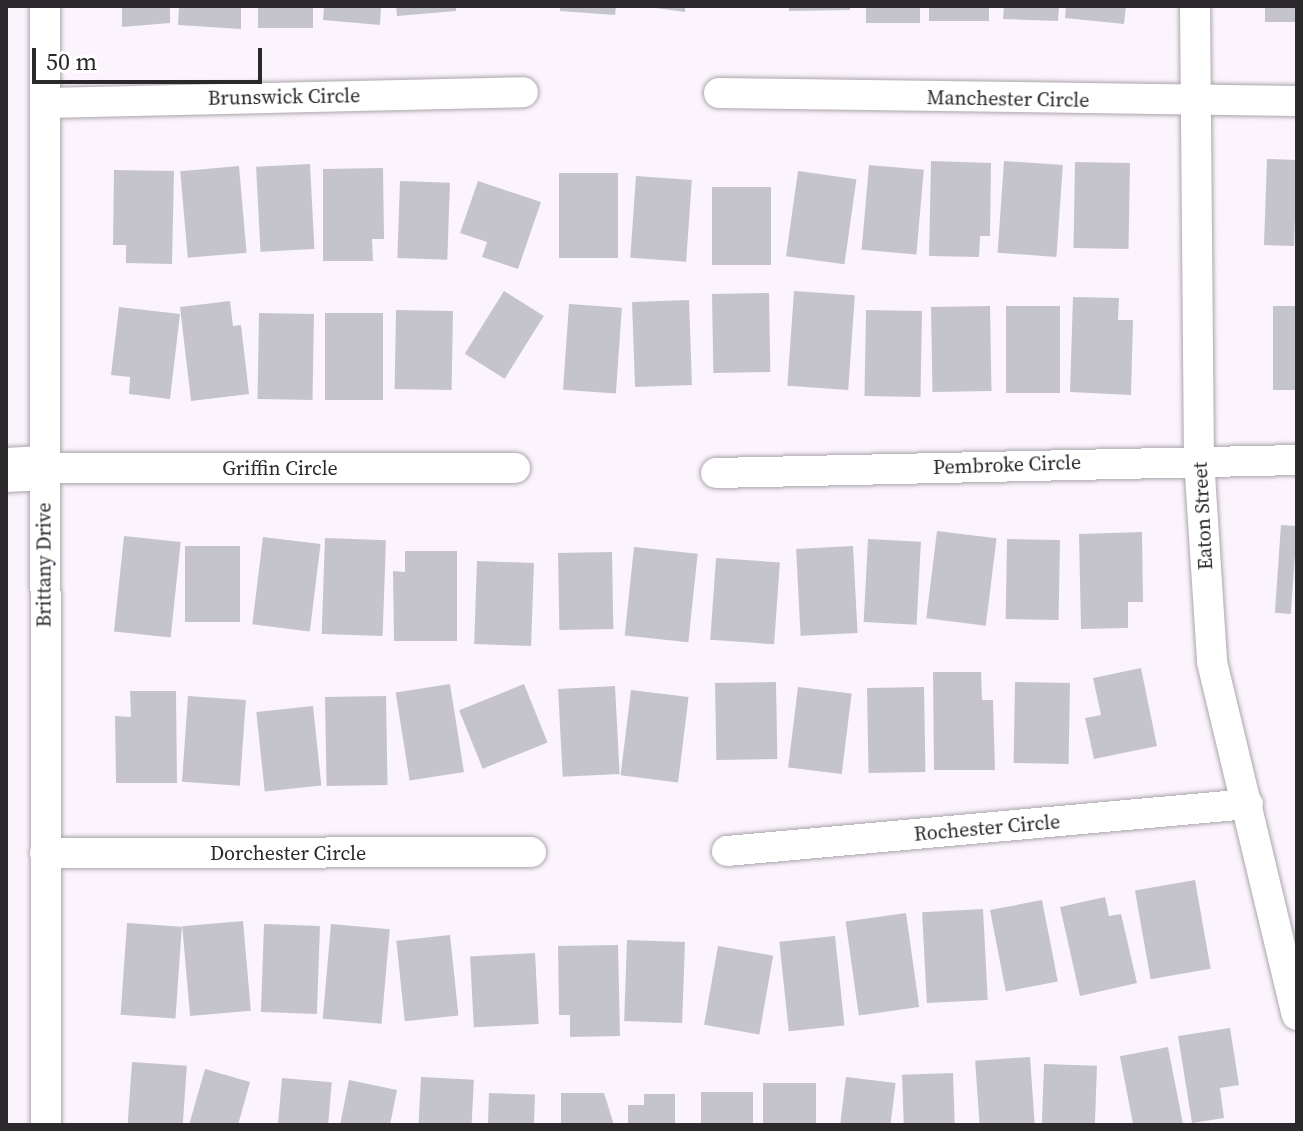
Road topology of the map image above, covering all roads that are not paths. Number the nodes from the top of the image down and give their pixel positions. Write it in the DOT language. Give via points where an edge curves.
graph roads {
  1 [pos="45,6"];
  2 [pos="1195,6"];
  3 [pos="523,92"];
  4 [pos="719,93"];
  5 [pos="1297,101"];
  6 [pos="1197,102"];
  7 [pos="46,103"];
  8 [pos="1199,459"];
  9 [pos="1297,460"];
  10 [pos="515,468"];
  11 [pos="25,469"];
  12 [pos="716,473"];
  13 [pos="1248,804"];
  14 [pos="727,851"];
  15 [pos="531,852"];
  16 [pos="45,853"];
  17 [pos="1297,1015"];
  18 [pos="46,1125"];
  1 -- 7 [label="street, Brittany Drive"];
  2 -- 6 [label="street, Eaton Street"];
  3 -- 7 [label="street, Brunswick Circle"];
  4 -- 6 [label="street, Manchester Circle"];
  5 -- 6 [label="street, Manchester Circle"];
  6 -- 8 [label="street, Eaton Street"];
  7 -- 11 [label="street, Brittany Drive"];
  8 -- 9 [label="street, Pembroke Circle"];
  8 -- 12 [label="street, Pembroke Circle"];
  8 -- 13 [label="street, Eaton Street" via="1212,662"];
  10 -- 11 [label="street, Griffin Circle"];
  11 -- 16 [label="street, Brittany Drive"];
  13 -- 14 [label="street, Rochester Circle"];
  13 -- 17 [label="street, Eaton Street"];
  15 -- 16 [label="street, Dorchester Circle"];
  16 -- 18 [label="street, Brittany Drive"];
}
